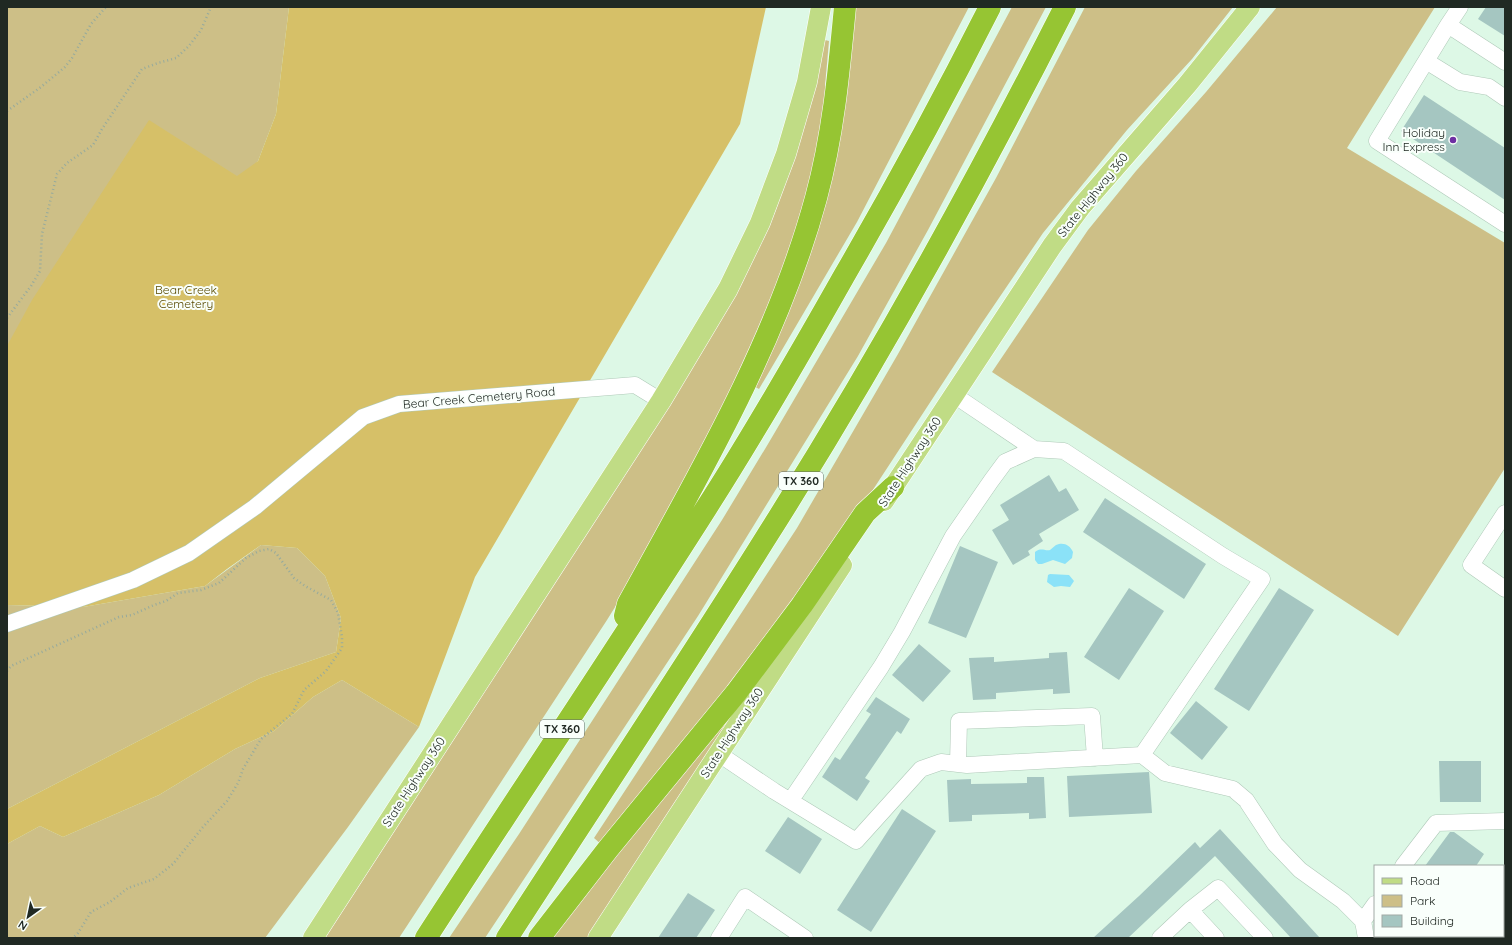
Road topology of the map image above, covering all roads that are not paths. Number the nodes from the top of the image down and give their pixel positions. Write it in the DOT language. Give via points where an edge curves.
graph roads {
  1 [pos="821,7"];
  2 [pos="845,7"];
  3 [pos="990,7"];
  4 [pos="1065,7"];
  5 [pos="1250,7"];
  6 [pos="1460,7"];
  7 [pos="1448,25"];
  8 [pos="1426,61"];
  9 [pos="1505,62"];
  10 [pos="1505,98"];
  11 [pos="1505,224"];
  12 [pos="954,395"];
  13 [pos="661,401"];
  14 [pos="1034,449"];
  15 [pos="893,487"];
  16 [pos="1505,513"];
  17 [pos="1505,588"];
  18 [pos="7,624"];
  19 [pos="615,650"];
  20 [pos="719,754"];
  21 [pos="1142,755"];
  22 [pos="1094,758"];
  23 [pos="958,764"];
  24 [pos="790,800"];
  25 [pos="1505,821"];
  26 [pos="1404,865"];
  27 [pos="1374,905"];
  28 [pos="1190,910"];
  29 [pos="1363,921"];
  30 [pos="313,938"];
  31 [pos="426,938"];
  32 [pos="507,938"];
  33 [pos="539,938"];
  34 [pos="598,938"];
  35 [pos="719,938"];
  36 [pos="806,938"];
  37 [pos="1160,938"];
  38 [pos="1216,938"];
  39 [pos="1265,938"];
  40 [pos="1366,938"];
  1 -- 13 [label="main road, State Highway 360" via="807,82 786,154 760,223 728,289"];
  2 -- 19 [label="highway" via="828,143 816,198 797,259 762,345 715,446 628,604"];
  3 -- 19 [label="highway, TX 360" via="920,142 822,316 709,505"];
  4 -- 32 [label="highway, TX 360" via="934,254 826,439 765,539"];
  5 -- 12 [label="main road, State Highway 360" via="1187,85 1080,208"];
  6 -- 7 [label="street"];
  7 -- 8 [label="street"];
  7 -- 9 [label="street"];
  8 -- 10 [label="street" via="1460,82 1490,88"];
  8 -- 11 [label="street" via="1377,141"];
  12 -- 14 [label="street"];
  12 -- 15 [label="main road, State Highway 360"];
  13 -- 18 [label="street, Bear Creek Cemetery Road" via="635,385 399,404 363,417 255,506 189,553 133,580"];
  13 -- 30 [label="main road, State Highway 360"];
  14 -- 21 [label="street" via="1064,451 1262,579"];
  14 -- 24 [label="street" via="1005,462 991,481 953,536 902,632 880,667"];
  15 -- 20 [label="main road, State Highway 360"];
  15 -- 33 [label="highway" via="866,513 736,693"];
  16 -- 17 [label="street" via="1471,565"];
  19 -- 31 [label="highway, TX 360"];
  20 -- 24 [label="street"];
  20 -- 34 [label="main road, State Highway 360"];
  21 -- 22 [label="street"];
  21 -- 29 [label="street" via="1165,773 1232,789 1246,800 1275,844 1300,870 1343,901"];
  22 -- 23 [label="street"];
  22 -- 23 [label="street" via="1092,716 958,721"];
  23 -- 24 [label="street" via="941,762 921,769 856,841"];
  25 -- 26 [label="street" via="1436,823"];
  27 -- 29 [label="street"];
  28 -- 37 [label="street"];
  28 -- 38 [label="street"];
  28 -- 39 [label="street" via="1218,888"];
  29 -- 40 [label="street"];
  35 -- 36 [label="street" via="745,898"];
}
